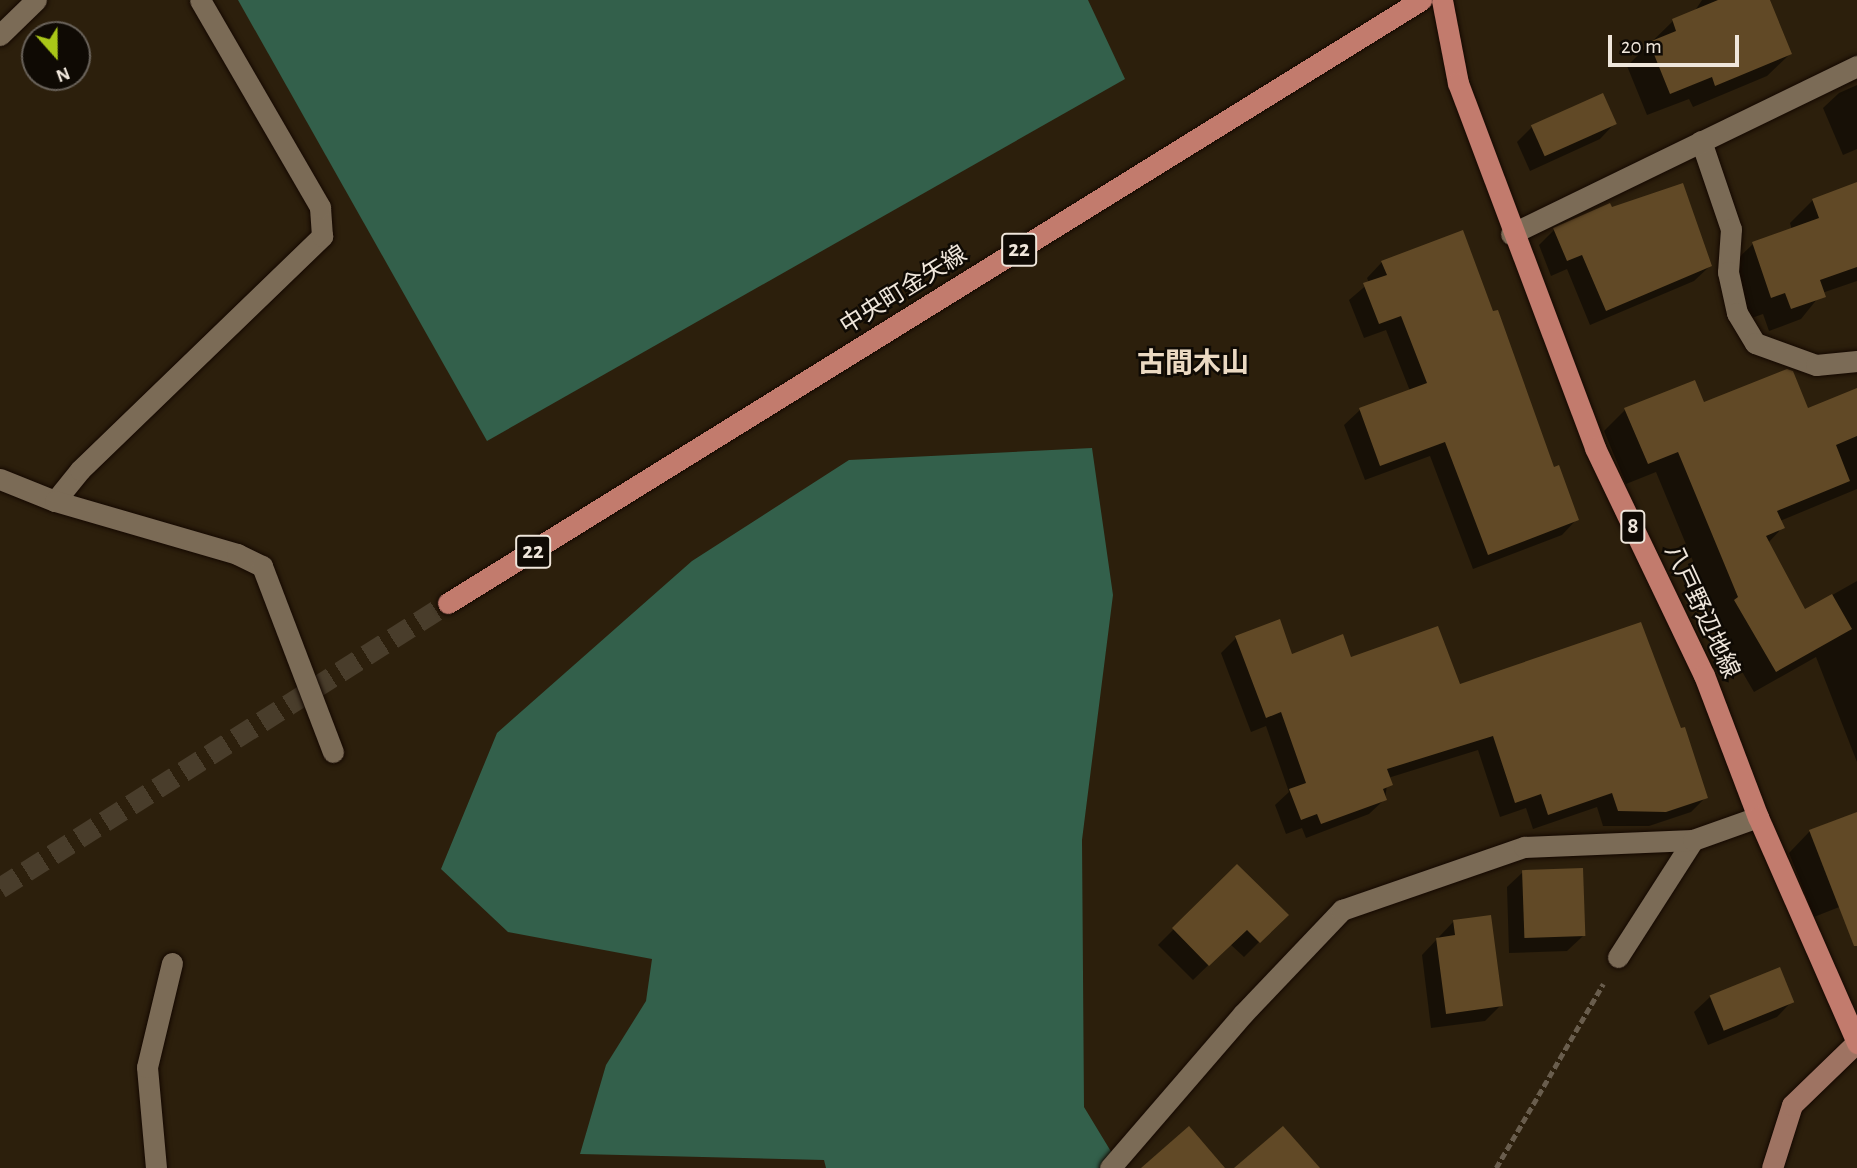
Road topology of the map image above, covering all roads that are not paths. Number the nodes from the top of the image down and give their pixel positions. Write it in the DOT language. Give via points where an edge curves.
graph roads {
  1 [pos="36,0"];
  2 [pos="200,0"];
  3 [pos="1421,0"];
  4 [pos="1441,0"];
  5 [pos="0,35"];
  6 [pos="1857,66"];
  7 [pos="1701,141"];
  8 [pos="1511,234"];
  9 [pos="1857,360"];
  10 [pos="0,479"];
  11 [pos="55,501"];
  12 [pos="448,603"];
  13 [pos="333,752"];
  14 [pos="1758,817"];
  15 [pos="1693,839"];
  16 [pos="1618,957"];
  17 [pos="172,963"];
  18 [pos="1857,1043"];
  19 [pos="156,1168"];
  20 [pos="1111,1168"];
  21 [pos="1772,1168"];
  1 -- 5 [label="street"];
  2 -- 11 [label="street" via="320,207 322,236 80,470"];
  3 -- 12 [label="main road, 中央町金矢線 / 22"];
  4 -- 8 [label="main road, 八戸野辺地線 / 8" via="1458,83"];
  6 -- 7 [label="street"];
  7 -- 8 [label="street"];
  7 -- 9 [label="street" via="1731,229 1728,272 1737,313 1755,343 1816,365"];
  8 -- 14 [label="main road, 八戸野辺地線 / 8" via="1595,448 1704,675"];
  10 -- 11 [label="street"];
  11 -- 13 [label="street" via="237,554 262,566"];
  14 -- 15 [label="street"];
  14 -- 18 [label="main road, 八戸野辺地線 / 8"];
  15 -- 16 [label="street"];
  15 -- 20 [label="street" via="1524,847 1342,910 1243,1014"];
  17 -- 19 [label="street" via="147,1067"];
  18 -- 21 [label="street" via="1792,1105"];
}
